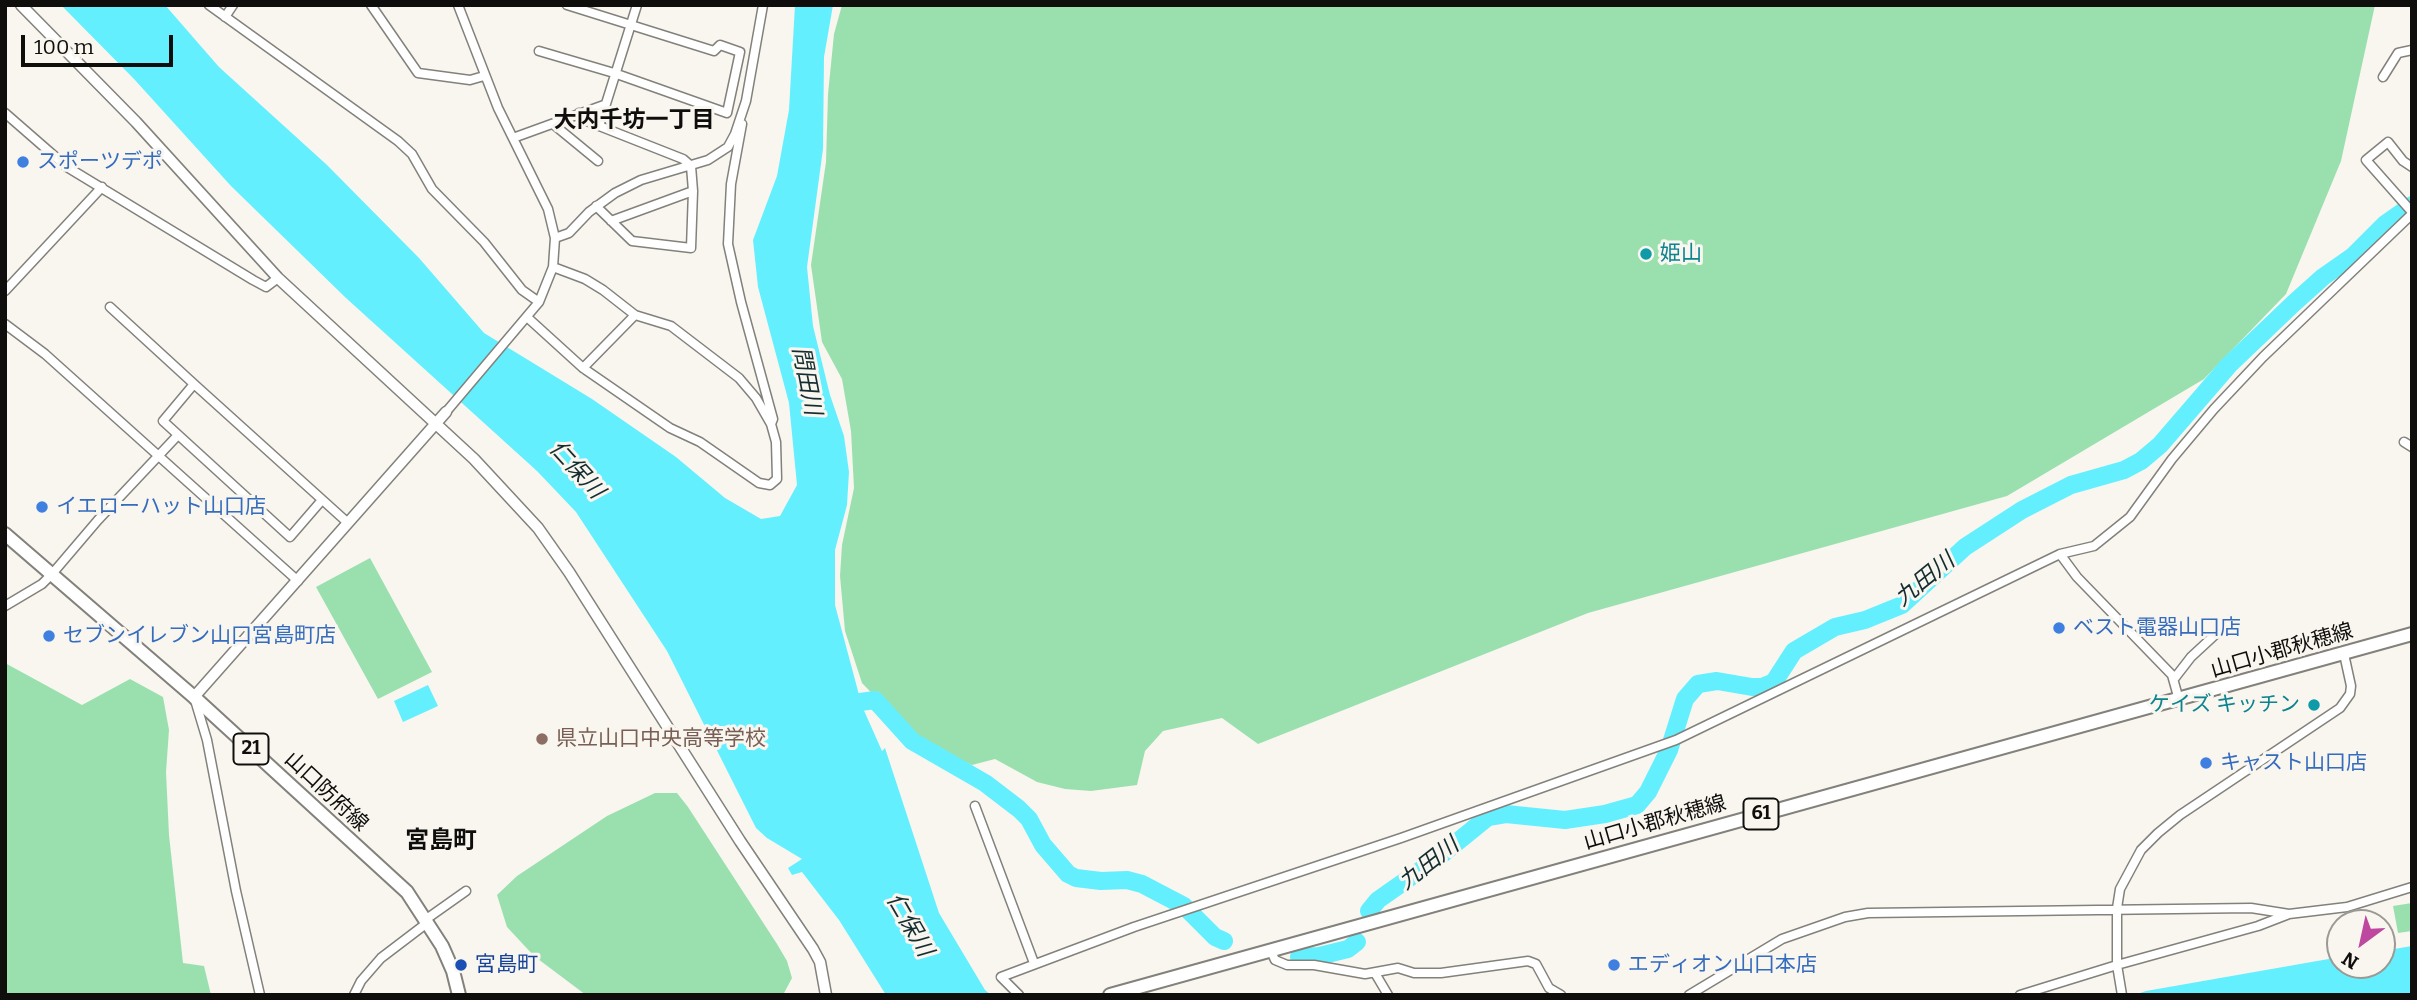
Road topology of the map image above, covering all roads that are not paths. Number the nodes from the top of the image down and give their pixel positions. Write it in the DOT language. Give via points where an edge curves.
graph roads {
  1 [pos="21,5"];
  2 [pos="209,5"];
  3 [pos="233,5"];
  4 [pos="371,5"];
  5 [pos="458,5"];
  6 [pos="637,5"];
  7 [pos="763,5"];
  8 [pos="571,6"];
  9 [pos="225,17"];
  10 [pos="631,24"];
  11 [pos="2412,48"];
  12 [pos="539,51"];
  13 [pos="614,73"];
  14 [pos="484,76"];
  15 [pos="2383,78"];
  16 [pos="604,104"];
  17 [pos="5,113"];
  18 [pos="579,113"];
  19 [pos="553,124"];
  20 [pos="739,124"];
  21 [pos="599,126"];
  22 [pos="513,138"];
  23 [pos="598,161"];
  24 [pos="691,166"];
  25 [pos="2412,167"];
  26 [pos="102,187"];
  27 [pos="693,191"];
  28 [pos="596,206"];
  29 [pos="2410,211"];
  30 [pos="611,221"];
  31 [pos="555,237"];
  32 [pos="553,267"];
  33 [pos="278,278"];
  34 [pos="5,291"];
  35 [pos="539,302"];
  36 [pos="110,307"];
  37 [pos="635,314"];
  38 [pos="526,320"];
  39 [pos="5,324"];
  40 [pos="583,368"];
  41 [pos="194,384"];
  42 [pos="447,411"];
  43 [pos="436,424"];
  44 [pos="771,424"];
  45 [pos="178,435"];
  46 [pos="158,454"];
  47 [pos="323,500"];
  48 [pos="348,523"];
  49 [pos="5,534"];
  50 [pos="2060,554"];
  51 [pos="52,574"];
  52 [pos="298,580"];
  53 [pos="5,606"];
  54 [pos="2231,620"];
  55 [pos="2412,634"];
  56 [pos="2344,654"];
  57 [pos="2174,679"];
  58 [pos="194,697"];
  59 [pos="2179,700"];
  60 [pos="975,806"];
  61 [pos="2412,887"];
  62 [pos="466,891"];
  63 [pos="2117,908"];
  64 [pos="2289,914"];
  65 [pos="426,921"];
  66 [pos="1271,951"];
  67 [pos="1034,963"];
  68 [pos="2117,965"];
  69 [pos="1375,974"];
  70 [pos="260,995"];
  71 [pos="354,995"];
  72 [pos="460,995"];
  73 [pos="826,995"];
  74 [pos="1019,995"];
  75 [pos="1110,995"];
  76 [pos="1388,995"];
  77 [pos="1562,995"];
  78 [pos="1689,995"];
  79 [pos="2020,995"];
  80 [pos="2122,995"];
  1 -- 33 [label="street" via="136,122"];
  2 -- 9 [label="street"];
  3 -- 9 [label="street"];
  4 -- 14 [label="street" via="418,73 470,80"];
  5 -- 14 [label="street"];
  6 -- 10 [label="street"];
  7 -- 20 [label="street"];
  8 -- 10 [label="street"];
  9 -- 35 [label="street" via="398,141 412,154 432,189 484,242 522,290"];
  10 -- 13 [label="street"];
  10 -- 13 [label="street" via="714,51 720,45 740,52 727,113"];
  11 -- 15 [label="street" via="2398,53"];
  12 -- 13 [label="street"];
  13 -- 16 [label="street"];
  14 -- 22 [label="street"];
  16 -- 18 [label="street"];
  16 -- 21 [label="street"];
  17 -- 26 [label="street" via="67,167"];
  18 -- 19 [label="street"];
  18 -- 21 [label="street" via="583,120"];
  19 -- 22 [label="street"];
  19 -- 23 [label="street"];
  20 -- 24 [label="street" via="728,147"];
  20 -- 44 [label="street" via="743,125 731,184 728,244"];
  21 -- 24 [label="street"];
  22 -- 31 [label="street" via="548,209"];
  24 -- 27 [label="street"];
  24 -- 28 [label="street" via="641,180"];
  25 -- 29 [label="street" via="2388,142 2366,160"];
  26 -- 33 [label="street" via="266,287"];
  26 -- 34 [label="street"];
  27 -- 30 [label="street"];
  27 -- 30 [label="street" via="691,248 632,241"];
  28 -- 30 [label="street"];
  28 -- 31 [label="street" via="569,233"];
  29 -- 50 [label="street" via="2214,409 2130,517 2094,546"];
  31 -- 32 [label="street"];
  32 -- 35 [label="street"];
  32 -- 37 [label="street" via="584,279"];
  33 -- 43 [label="street"];
  35 -- 38 [label="street"];
  36 -- 41 [label="street"];
  37 -- 40 [label="street"];
  37 -- 44 [label="street" via="671,326 739,378"];
  38 -- 40 [label="street"];
  38 -- 42 [label="street"];
  39 -- 46 [label="street"];
  40 -- 44 [label="street" via="670,428 700,442 759,483 770,485 777,479"];
  41 -- 45 [label="street" via="163,421"];
  41 -- 47 [label="street"];
  42 -- 43 [label="street"];
  43 -- 48 [label="street"];
  43 -- 73 [label="street" via="505,491 569,572 813,949"];
  45 -- 46 [label="street"];
  45 -- 47 [label="street" via="289,537"];
  46 -- 51 [label="street"];
  46 -- 52 [label="street"];
  47 -- 48 [label="street"];
  48 -- 52 [label="street"];
  49 -- 51 [label="main road, 山口防府線 / 21"];
  50 -- 57 [label="street" via="2077,578"];
  50 -- 67 [label="street" via="1676,740"];
  51 -- 53 [label="street"];
  51 -- 58 [label="main road, 山口防府線 / 21"];
  52 -- 58 [label="street"];
  54 -- 57 [label="street"];
  55 -- 56 [label="main road, 山口小郡秋穂線 / 61"];
  56 -- 59 [label="main road, 山口小郡秋穂線 / 61"];
  56 -- 63 [label="street" via="2351,686 2340,708 2158,833 2130,867"];
  57 -- 59 [label="street"];
  58 -- 65 [label="main road, 山口防府線 / 21" via="407,892"];
  58 -- 70 [label="street"];
  59 -- 66 [label="main road, 山口小郡秋穂線 / 61"];
  60 -- 67 [label="street"];
  61 -- 64 [label="street" via="2347,907"];
  62 -- 65 [label="street"];
  63 -- 64 [label="street" via="2251,908"];
  63 -- 68 [label="street"];
  63 -- 78 [label="street" via="1844,917 1782,939"];
  64 -- 68 [label="street"];
  65 -- 71 [label="street" via="382,958 360,981"];
  65 -- 72 [label="main road, 山口防府線 / 21"];
  66 -- 69 [label="street" via="1275,960 1287,965"];
  66 -- 75 [label="main road, 山口小郡秋穂線 / 61"];
  67 -- 74 [label="street" via="1001,977"];
  68 -- 79 [label="street"];
  68 -- 80 [label="street"];
  69 -- 76 [label="street"];
  69 -- 77 [label="street" via="1398,968 1441,973 1528,961 1536,964 1549,988"];
}
